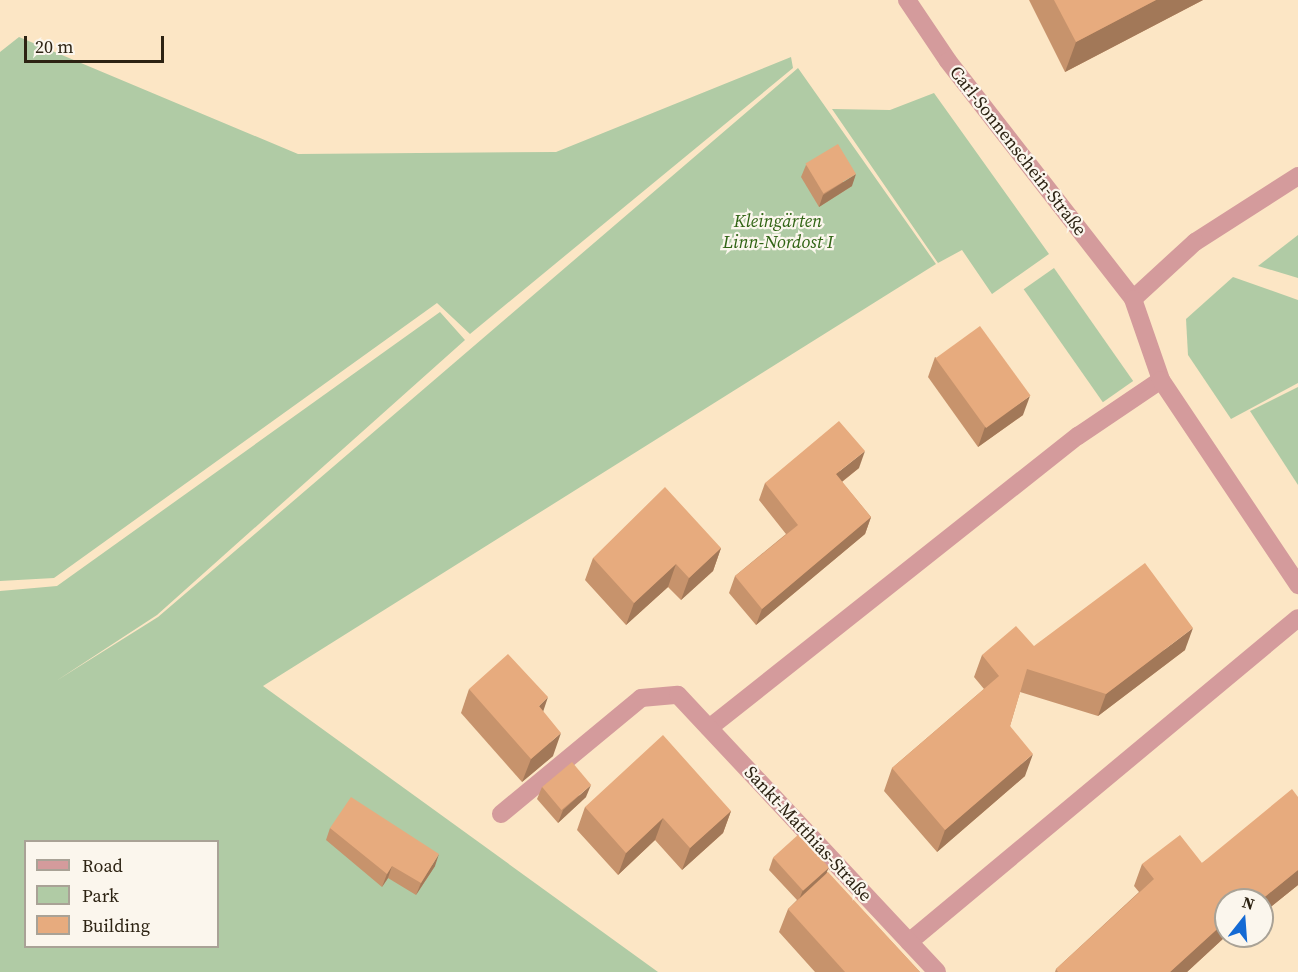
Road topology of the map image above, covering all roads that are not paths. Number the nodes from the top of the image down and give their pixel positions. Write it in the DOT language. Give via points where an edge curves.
graph roads {
  1 [pos="914,2"];
  2 [pos="1298,176"];
  3 [pos="1133,299"];
  4 [pos="1161,380"];
  5 [pos="1298,585"];
  6 [pos="1298,618"];
  7 [pos="709,728"];
  8 [pos="501,814"];
  9 [pos="909,942"];
  10 [pos="937,972"];
  1 -- 3 [label="street, Carl-Sonnenschein-Straße" via="948,61"];
  2 -- 3 [label="street" via="1195,242"];
  3 -- 4 [label="street, Carl-Sonnenschein-Straße"];
  4 -- 5 [label="street, Carl-Sonnenschein-Straße"];
  4 -- 7 [label="street" via="1078,436"];
  6 -- 9 [label="street"];
  7 -- 8 [label="street, Sankt-Matthias-Straße" via="678,695 641,698"];
  7 -- 9 [label="street, Sankt-Matthias-Straße"];
  9 -- 10 [label="street, Sankt-Matthias-Straße"];
}
